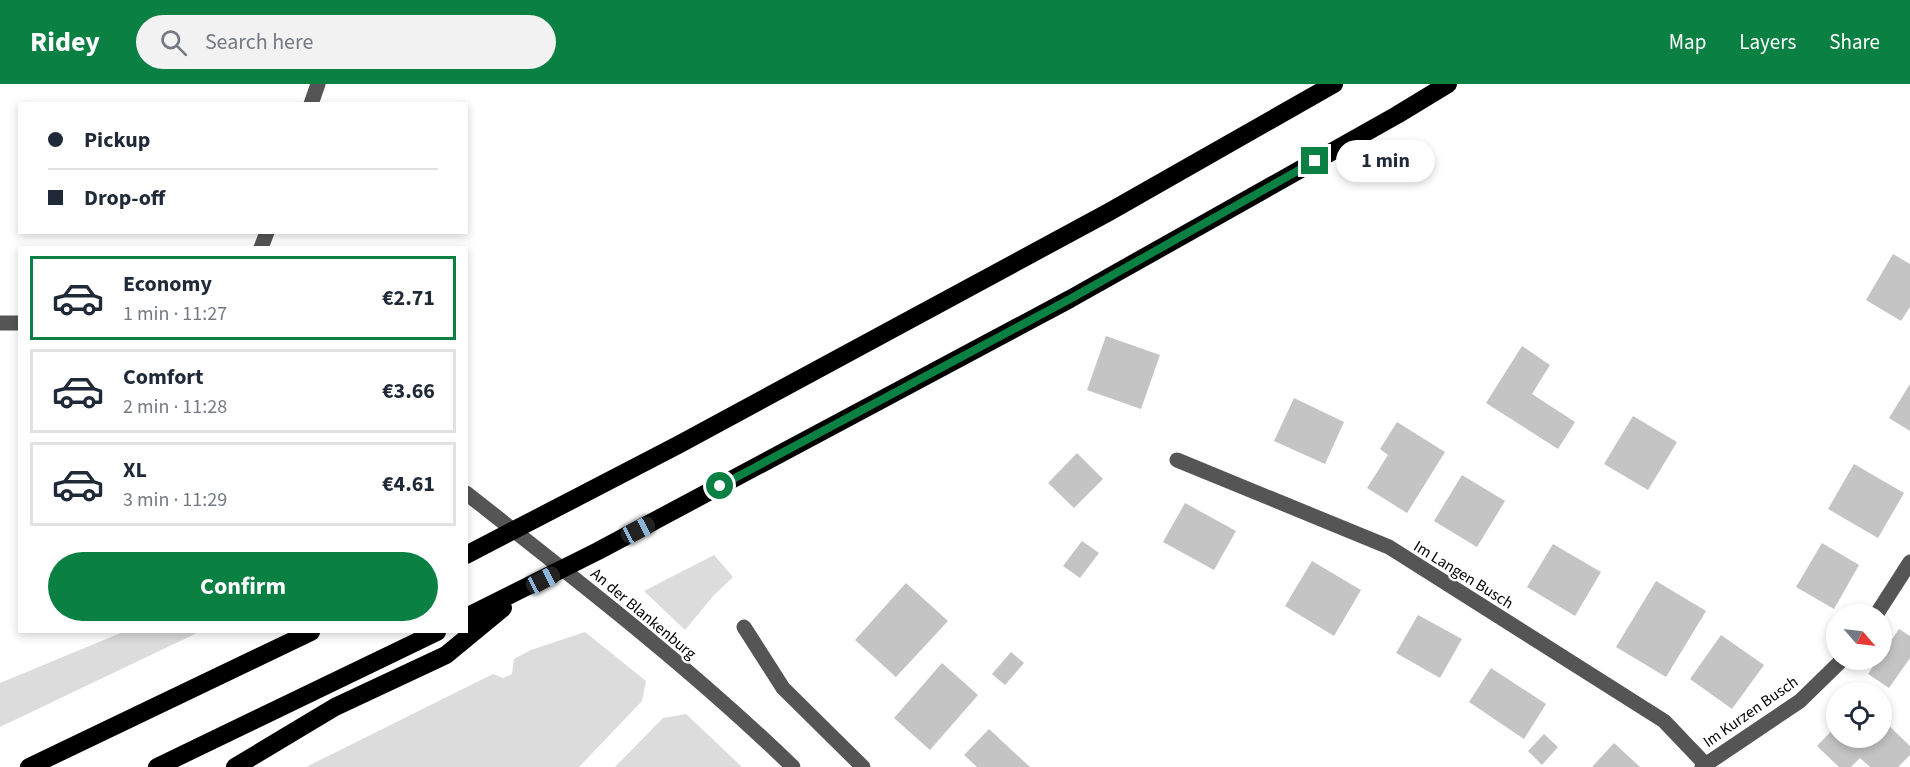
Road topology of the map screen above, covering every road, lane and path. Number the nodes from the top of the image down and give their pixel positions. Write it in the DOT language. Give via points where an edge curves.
graph roads {
  1 [pos="318,84"];
  2 [pos="1334,84"];
  3 [pos="1448,84"];
  4 [pos="312,102"];
  5 [pos="0,323"];
  6 [pos="18,323"];
  7 [pos="1177,460"];
  8 [pos="468,495"];
  9 [pos="469,554"];
  10 [pos="1910,562"];
  11 [pos="525,589"];
  12 [pos="1883,604"];
  13 [pos="468,616"];
  14 [pos="744,627"];
  15 [pos="309,633"];
  16 [pos="435,633"];
  17 [pos="1832,670"];
  18 [pos="1704,766"];
  19 [pos="29,767"];
  20 [pos="157,767"];
  21 [pos="235,767"];
  22 [pos="793,767"];
  23 [pos="863,767"];
  1 -- 4 [label="street"];
  2 -- 9 [label="highway" via="1088,224 678,446"];
  3 -- 11 [label="highway" via="1070,299"];
  5 -- 6 [label="street"];
  7 -- 18 [label="street, Im Langen Busch" via="1389,547 1664,721"];
  8 -- 22 [label="street, An der Blankenburg" via="619,613"];
  10 -- 12 [label="street"];
  11 -- 13 [label="highway"];
  11 -- 21 [label="highway" via="446,655 335,707"];
  14 -- 23 [label="street" via="783,688"];
  15 -- 19 [label="highway"];
  16 -- 20 [label="highway"];
  17 -- 18 [label="street, Im Kurzen Busch" via="1800,701"];
}
